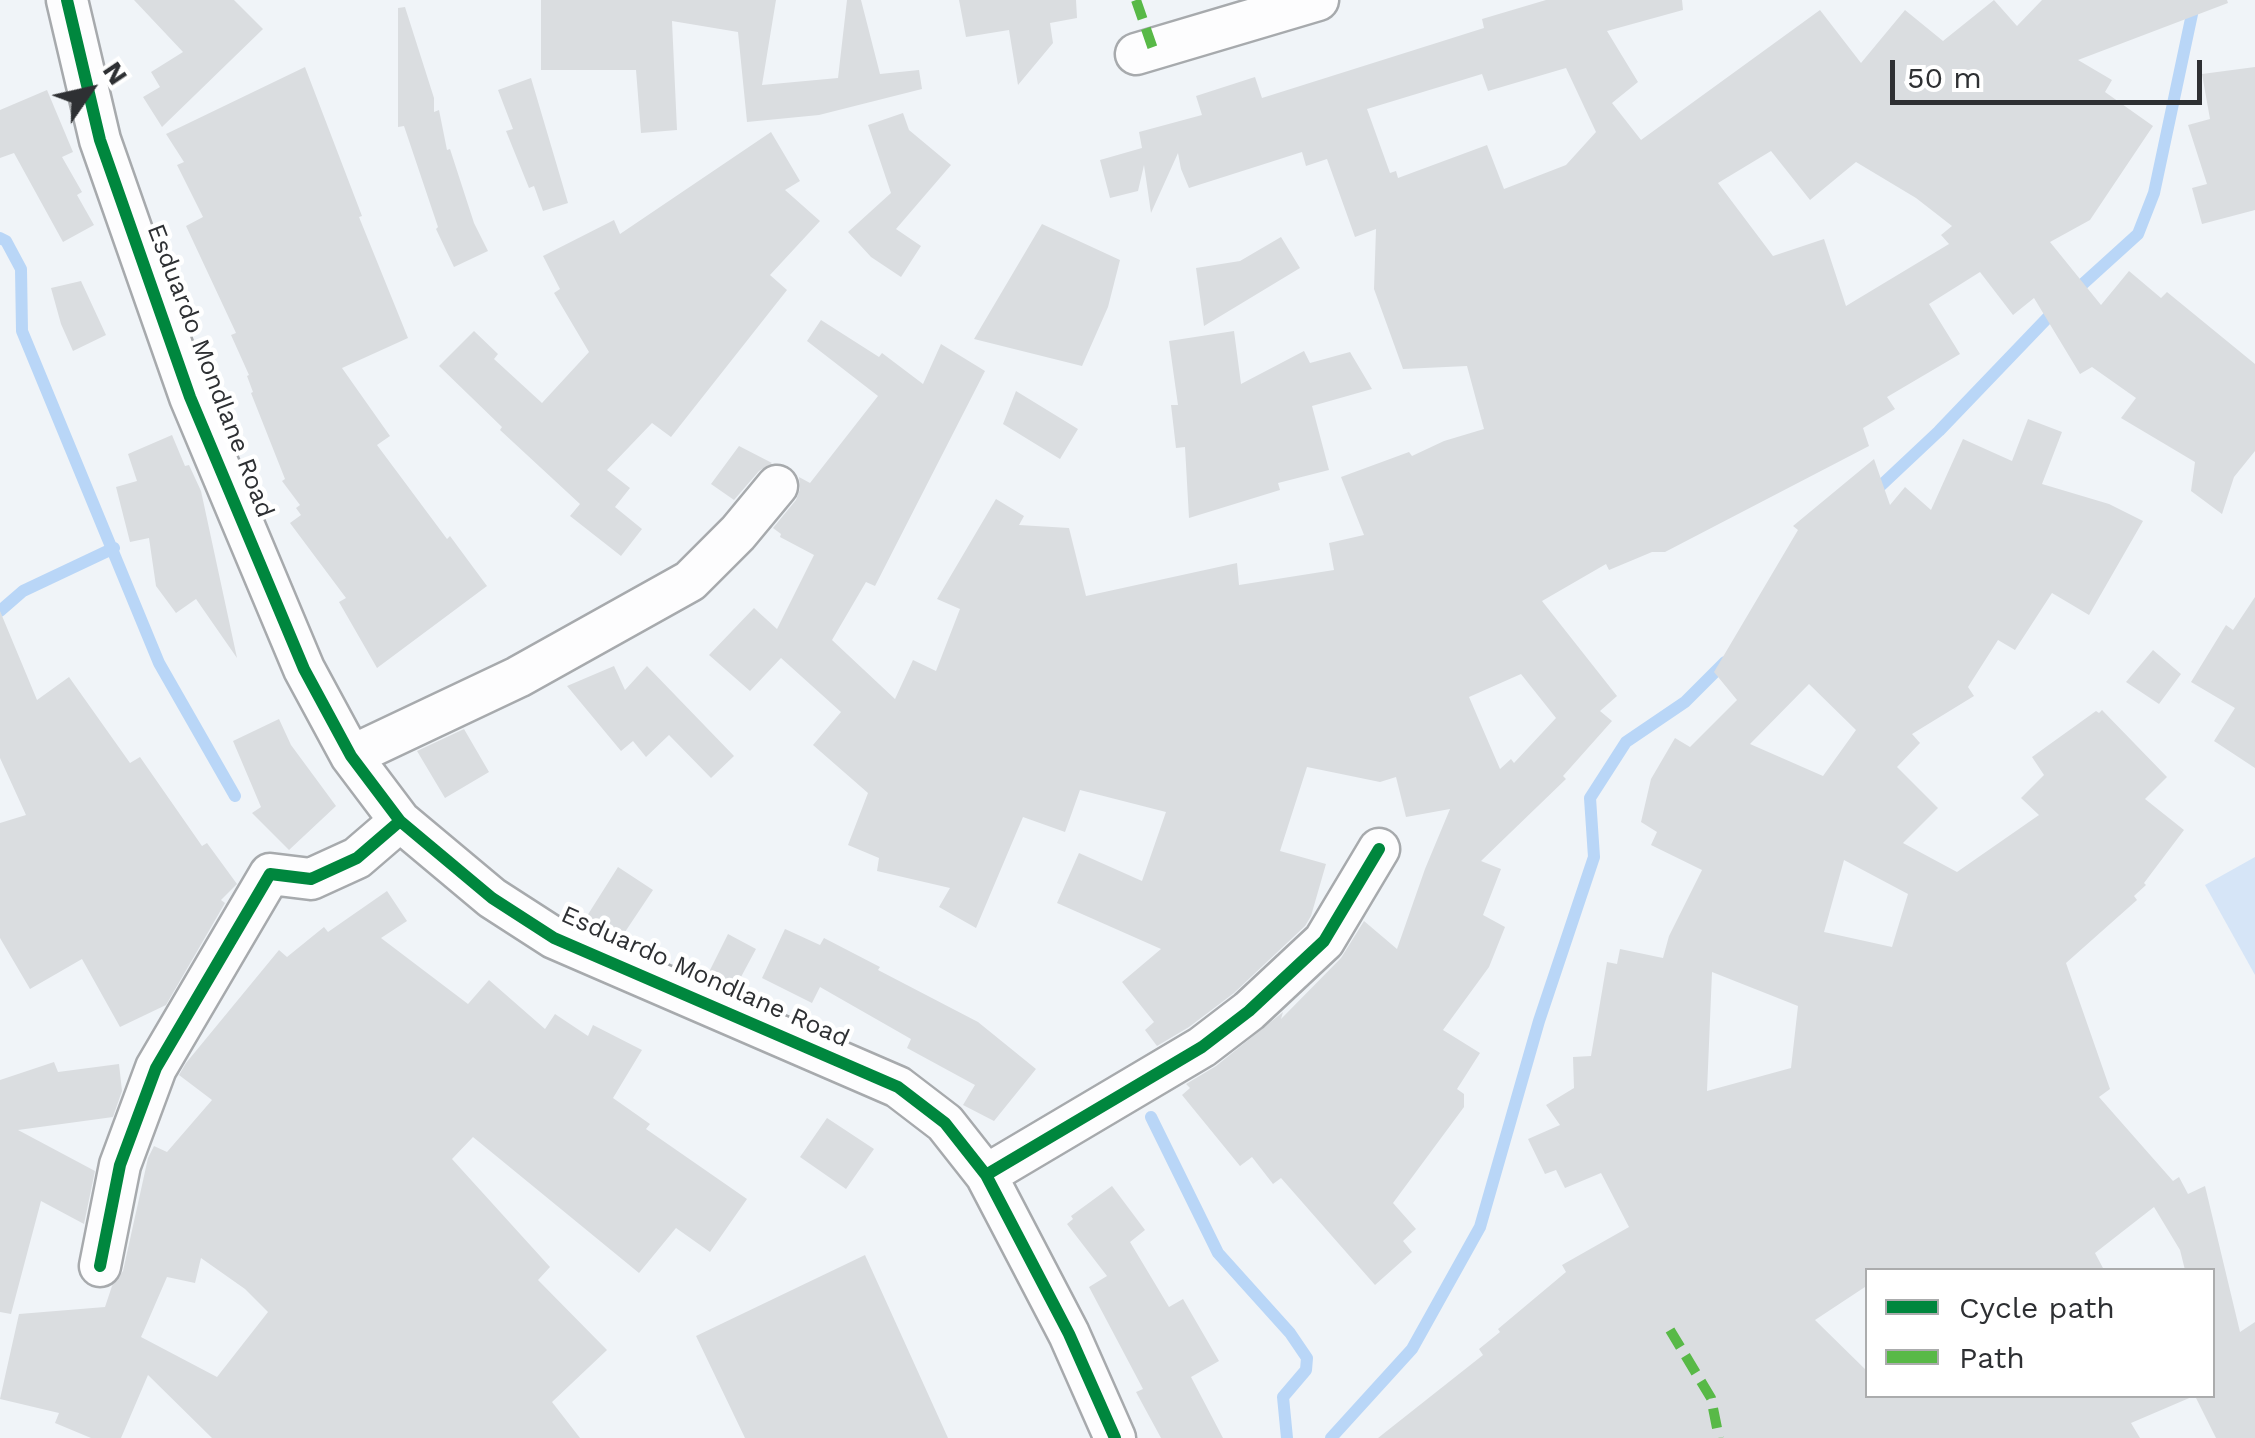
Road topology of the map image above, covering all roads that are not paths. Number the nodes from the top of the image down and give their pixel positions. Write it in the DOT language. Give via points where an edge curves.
graph roads {
  1 [pos="67,0"];
  2 [pos="1318,0"];
  3 [pos="1136,54"];
  4 [pos="777,486"];
  5 [pos="351,756"];
  6 [pos="400,821"];
  7 [pos="1379,849"];
  8 [pos="986,1175"];
  9 [pos="100,1266"];
  10 [pos="1114,1438"];
  1 -- 5 [label="street, Esduardo Mondlane Road" via="100,140 184,382 304,669"];
  2 -- 3 [label="street"];
  4 -- 5 [label="street" via="690,581 518,676"];
  5 -- 6 [label="street, Esduardo Mondlane Road"];
  6 -- 8 [label="street, Esduardo Mondlane Road" via="492,898 554,938 898,1087 945,1123"];
  6 -- 9 [label="street" via="357,858 312,878 270,874 156,1068 120,1165"];
  7 -- 8 [label="street" via="1324,942 1249,1011 1202,1048"];
  8 -- 10 [label="street, Esduardo Mondlane Road" via="1070,1334"];
}
